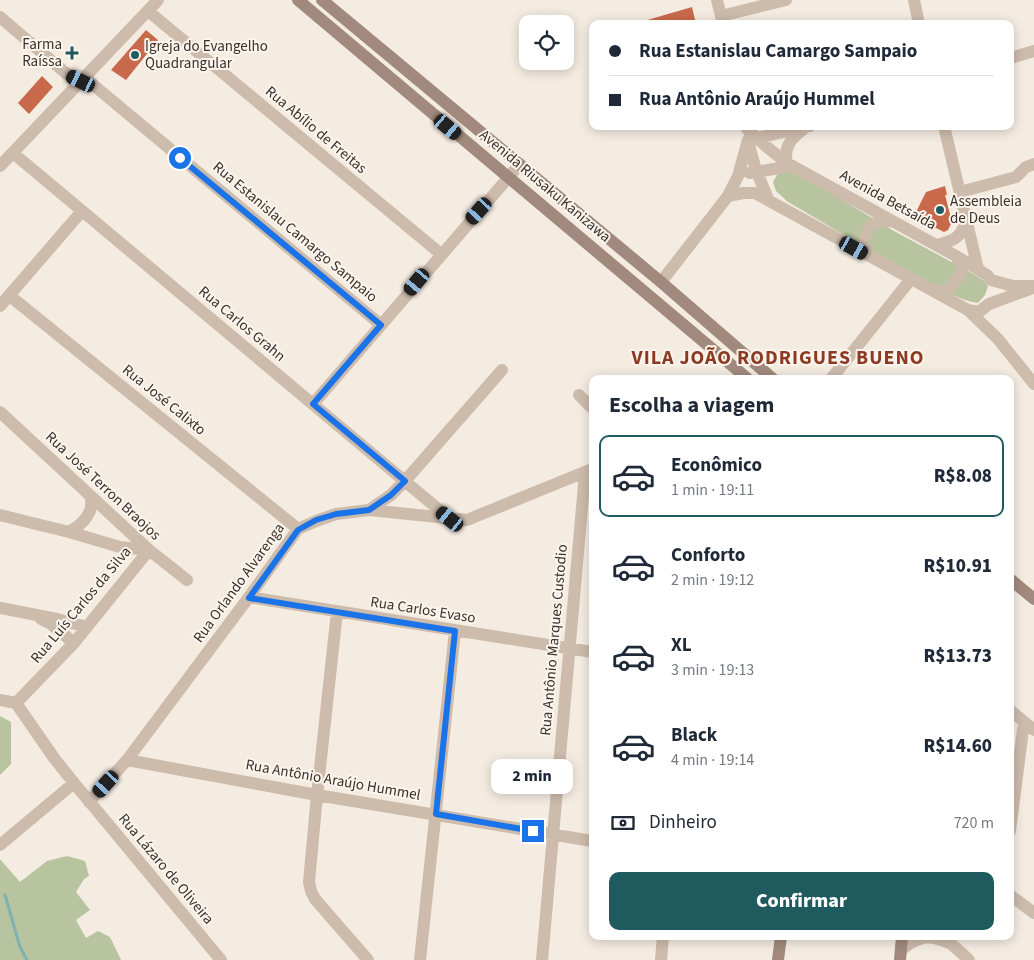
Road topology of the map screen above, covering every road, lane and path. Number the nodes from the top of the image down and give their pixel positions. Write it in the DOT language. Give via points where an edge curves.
graph roads {
  1 [pos="158,0"];
  2 [pos="298,0"];
  3 [pos="322,0"];
  4 [pos="717,0"];
  5 [pos="786,0"];
  6 [pos="914,0"];
  7 [pos="148,11"];
  8 [pos="0,17"];
  9 [pos="722,20"];
  10 [pos="918,20"];
  11 [pos="1034,51"];
  12 [pos="1014,57"];
  13 [pos="81,81"];
  14 [pos="785,130"];
  15 [pos="802,130"];
  16 [pos="945,130"];
  17 [pos="750,136"];
  18 [pos="5,160"];
  19 [pos="520,164"];
  20 [pos="1034,164"];
  21 [pos="786,165"];
  22 [pos="756,170"];
  23 [pos="738,176"];
  24 [pos="509,177"];
  25 [pos="960,192"];
  26 [pos="728,196"];
  27 [pos="770,201"];
  28 [pos="82,211"];
  29 [pos="891,221"];
  30 [pos="966,221"];
  31 [pos="937,245"];
  32 [pos="441,254"];
  33 [pos="956,256"];
  34 [pos="871,257"];
  35 [pos="978,269"];
  36 [pos="911,279"];
  37 [pos="992,280"];
  38 [pos="661,282"];
  39 [pos="1034,287"];
  40 [pos="934,291"];
  41 [pos="10,296"];
  42 [pos="0,306"];
  43 [pos="987,306"];
  44 [pos="968,310"];
  45 [pos="381,325"];
  46 [pos="998,339"];
  47 [pos="502,370"];
  48 [pos="743,375"];
  49 [pos="768,375"];
  50 [pos="834,375"];
  51 [pos="1034,384"];
  52 [pos="579,395"];
  53 [pos="313,404"];
  54 [pos="589,405"];
  55 [pos="2,416"];
  56 [pos="589,471"];
  57 [pos="405,481"];
  58 [pos="90,496"];
  59 [pos="369,510"];
  60 [pos="0,515"];
  61 [pos="450,519"];
  62 [pos="298,530"];
  63 [pos="69,532"];
  64 [pos="120,547"];
  65 [pos="149,550"];
  66 [pos="132,569"];
  67 [pos="187,580"];
  68 [pos="1014,582"];
  69 [pos="249,598"];
  70 [pos="1034,599"];
  71 [pos="0,608"];
  72 [pos="337,612"];
  73 [pos="30,615"];
  74 [pos="87,627"];
  75 [pos="455,631"];
  76 [pos="74,643"];
  77 [pos="570,648"];
  78 [pos="589,651"];
  79 [pos="0,700"];
  80 [pos="16,702"];
  81 [pos="1014,713"];
  82 [pos="1024,722"];
  83 [pos="1034,730"];
  84 [pos="127,760"];
  85 [pos="74,783"];
  86 [pos="317,795"];
  87 [pos="1014,800"];
  88 [pos="89,802"];
  89 [pos="436,814"];
  90 [pos="553,834"];
  91 [pos="589,840"];
  92 [pos="0,845"];
  93 [pos="1014,898"];
  94 [pos="1034,913"];
  95 [pos="662,940"];
  96 [pos="780,940"];
  97 [pos="902,940"];
  98 [pos="918,940"];
  99 [pos="946,940"];
  100 [pos="900,955"];
  101 [pos="221,960"];
  102 [pos="368,960"];
  103 [pos="420,960"];
  104 [pos="542,960"];
  105 [pos="660,960"];
  106 [pos="778,960"];
  107 [pos="969,960"];
  1 -- 7 [label="street"];
  2 -- 24 [label="street, Avenida Riusaku Kanizawa"];
  3 -- 19 [label="street"];
  4 -- 9 [label="street"];
  5 -- 9 [label="street"];
  6 -- 10 [label="street"];
  7 -- 13 [label="street"];
  7 -- 32 [label="street, Rua Abílio de Freitas"];
  8 -- 13 [label="street, Rua Estanislau Camargo Sampaio" via="67,74"];
  11 -- 12 [label="street"];
  13 -- 18 [label="street"];
  13 -- 45 [label="street, Rua Estanislau Camargo Sampaio" via="91,83"];
  14 -- 17 [label="street"];
  15 -- 21 [label="street" via="787,145"];
  16 -- 25 [label="street"];
  17 -- 21 [label="street, Avenida Betsaída"];
  17 -- 22 [label="street"];
  17 -- 23 [label="street"];
  18 -- 28 [label="street, Rua Carlos Grahn"];
  19 -- 24 [label="street"];
  19 -- 38 [label="street"];
  20 -- 25 [label="street" via="1026,166 1016,177"];
  21 -- 22 [label="street"];
  21 -- 27 [label="street" via="766,178"];
  21 -- 29 [label="street, Avenida Betsaída"];
  22 -- 23 [label="street"];
  22 -- 27 [label="street"];
  23 -- 26 [label="street"];
  24 -- 32 [label="street"];
  24 -- 48 [label="street, Avenida Riusaku Kanizawa"];
  25 -- 30 [label="street"];
  26 -- 27 [label="street" via="755,193"];
  26 -- 38 [label="street"];
  27 -- 34 [label="street"];
  28 -- 41 [label="street"];
  28 -- 53 [label="street, Rua Carlos Grahn"];
  29 -- 31 [label="street, Avenida Betsaída"];
  29 -- 34 [label="street" via="876,221 870,225 864,243"];
  30 -- 31 [label="street" via="963,232"];
  30 -- 35 [label="street"];
  31 -- 33 [label="street, Avenida Betsaída"];
  32 -- 45 [label="street"];
  33 -- 35 [label="street, Avenida Betsaída"];
  33 -- 40 [label="street" via="962,274 944,292"];
  34 -- 36 [label="street"];
  35 -- 37 [label="street, Avenida Betsaída"];
  36 -- 40 [label="street"];
  36 -- 50 [label="street"];
  37 -- 39 [label="street, Avenida Betsaída"];
  37 -- 43 [label="street" via="994,293"];
  38 -- 49 [label="street"];
  39 -- 43 [label="street, Avenida Betsaída"];
  40 -- 44 [label="street"];
  41 -- 42 [label="street"];
  41 -- 62 [label="street, Rua José Calixto"];
  43 -- 44 [label="street, Avenida Betsaída" via="979,312"];
  43 -- 46 [label="street"];
  44 -- 46 [label="street"];
  45 -- 53 [label="street"];
  46 -- 51 [label="street"];
  47 -- 57 [label="street"];
  52 -- 54 [label="street"];
  53 -- 57 [label="street, Rua Carlos Grahn"];
  55 -- 58 [label="street, Rua José Terron Braojos"];
  56 -- 61 [label="street, Rua Orlando Alvarenga" via="467,520"];
  56 -- 77 [label="street, Rua Antônio Marques Custodio"];
  57 -- 59 [label="street"];
  57 -- 61 [label="street, Rua Carlos Grahn"];
  58 -- 63 [label="street" via="89,513"];
  58 -- 65 [label="street, Rua José Terron Braojos"];
  59 -- 61 [label="street, Rua Orlando Alvarenga"];
  59 -- 62 [label="street, Rua Orlando Alvarenga" via="336,514"];
  60 -- 63 [label="street"];
  62 -- 69 [label="street, Rua Orlando Alvarenga"];
  63 -- 64 [label="street"];
  64 -- 65 [label="street"];
  64 -- 66 [label="street"];
  65 -- 66 [label="street, Rua Luís Carlos da Silva"];
  65 -- 67 [label="street, Rua José Terron Braojos"];
  66 -- 74 [label="street, Rua Luís Carlos da Silva"];
  68 -- 70 [label="street"];
  69 -- 72 [label="street, Rua Carlos Evaso"];
  69 -- 84 [label="street, Rua Orlando Alvarenga"];
  71 -- 73 [label="street"];
  72 -- 75 [label="street, Rua Carlos Evaso"];
  72 -- 86 [label="street"];
  73 -- 74 [label="street"];
  73 -- 76 [label="street" via="51,624"];
  74 -- 76 [label="street, Rua Luís Carlos da Silva"];
  75 -- 77 [label="street, Rua Carlos Evaso"];
  75 -- 89 [label="street"];
  76 -- 80 [label="street, Rua Luís Carlos da Silva"];
  77 -- 78 [label="street, Rua Carlos Evaso"];
  77 -- 90 [label="street, Rua Antônio Marques Custodio"];
  79 -- 80 [label="street"];
  80 -- 85 [label="street, Rua Lázaro de Oliveira"];
  81 -- 82 [label="street"];
  82 -- 83 [label="street"];
  82 -- 87 [label="street"];
  84 -- 86 [label="street, Rua Antônio Araújo Hummel"];
  84 -- 88 [label="street, Rua Orlando Alvarenga"];
  85 -- 88 [label="street, Rua Lázaro de Oliveira"];
  85 -- 92 [label="street"];
  86 -- 89 [label="street, Rua Antônio Araújo Hummel"];
  86 -- 102 [label="street" via="309,882 311,891"];
  88 -- 101 [label="street, Rua Lázaro de Oliveira"];
  89 -- 90 [label="street, Rua Antônio Araújo Hummel"];
  89 -- 103 [label="street"];
  90 -- 91 [label="street, Rua Antônio Araújo Hummel"];
  90 -- 104 [label="street, Rua Antônio Marques Custodio"];
  93 -- 94 [label="street"];
  95 -- 105 [label="street"];
  96 -- 106 [label="street"];
  97 -- 100 [label="street"];
  98 -- 100 [label="street"];
  99 -- 107 [label="street"];
}
